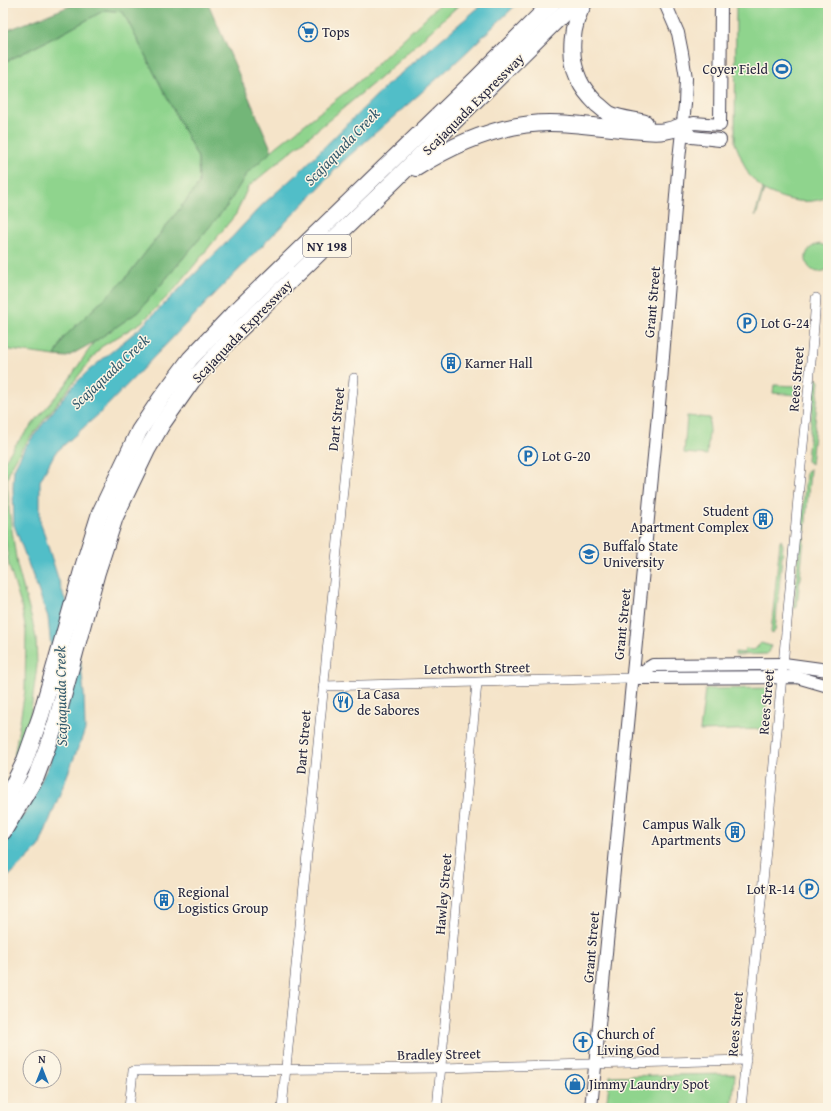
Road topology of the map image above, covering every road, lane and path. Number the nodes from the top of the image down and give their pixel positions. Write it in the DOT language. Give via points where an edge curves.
graph roads {
  1 [pos="552,3"];
  2 [pos="574,3"];
  3 [pos="584,3"];
  4 [pos="665,3"];
  5 [pos="721,3"];
  6 [pos="682,126"];
  7 [pos="720,140"];
  8 [pos="395,180"];
  9 [pos="816,298"];
  10 [pos="354,378"];
  11 [pos="108,515"];
  12 [pos="784,664"];
  13 [pos="828,670"];
  14 [pos="783,677"];
  15 [pos="632,678"];
  16 [pos="477,683"];
  17 [pos="323,686"];
  18 [pos="828,686"];
  19 [pos="3,805"];
  20 [pos="3,832"];
  21 [pos="746,1060"];
  22 [pos="596,1063"];
  23 [pos="441,1068"];
  24 [pos="286,1070"];
  25 [pos="129,1108"];
  26 [pos="282,1108"];
  27 [pos="437,1108"];
  28 [pos="591,1108"];
  29 [pos="741,1108"];
  1 -- 11 [label="highway, Scajaquada Expressway / NY 198" via="190,359 139,431"];
  2 -- 8 [label="highway, Scajaquada Expressway / NY 198"];
  3 -- 6 [label="highway" via="574,27 573,43 575,69 584,89 609,114 646,123"];
  4 -- 6 [label="street, Grant Street" via="678,33 686,78"];
  5 -- 6 [label="street" via="720,125 694,122"];
  6 -- 7 [label="street" via="692,137"];
  6 -- 8 [label="highway" via="664,131 549,123 507,128 450,149"];
  6 -- 15 [label="street, Grant Street" via="660,399"];
  8 -- 11 [label="highway, Scajaquada Expressway / NY 198" via="235,334 192,381 162,424"];
  9 -- 12 [label="street, Rees Street"];
  10 -- 17 [label="street, Dart Street"];
  11 -- 19 [label="highway, Scajaquada Expressway / NY 198" via="84,564 41,715 24,763"];
  11 -- 20 [label="highway, Scajaquada Expressway / NY 198" via="97,572 55,726 36,777"];
  12 -- 13 [label="street, Letchworth Street"];
  12 -- 14 [label="street, Rees Street"];
  12 -- 15 [label="street, Letchworth Street" via="653,665"];
  14 -- 15 [label="street, Letchworth Street"];
  14 -- 18 [label="street, Letchworth Street" via="797,677"];
  14 -- 21 [label="street, Rees Street"];
  15 -- 16 [label="street, Letchworth Street"];
  15 -- 22 [label="street, Grant Street"];
  16 -- 17 [label="street, Letchworth Street"];
  16 -- 23 [label="street, Hawley Street"];
  17 -- 24 [label="street, Dart Street"];
  21 -- 22 [label="street, Bradley Street"];
  21 -- 29 [label="street, Rees Street"];
  22 -- 23 [label="street, Bradley Street"];
  22 -- 28 [label="street, Grant Street"];
  23 -- 24 [label="street, Bradley Street"];
  23 -- 27 [label="street, Hawley Street"];
  24 -- 25 [label="street, Bradley Street" via="133,1071"];
  24 -- 26 [label="street, Dart Street"];
}
